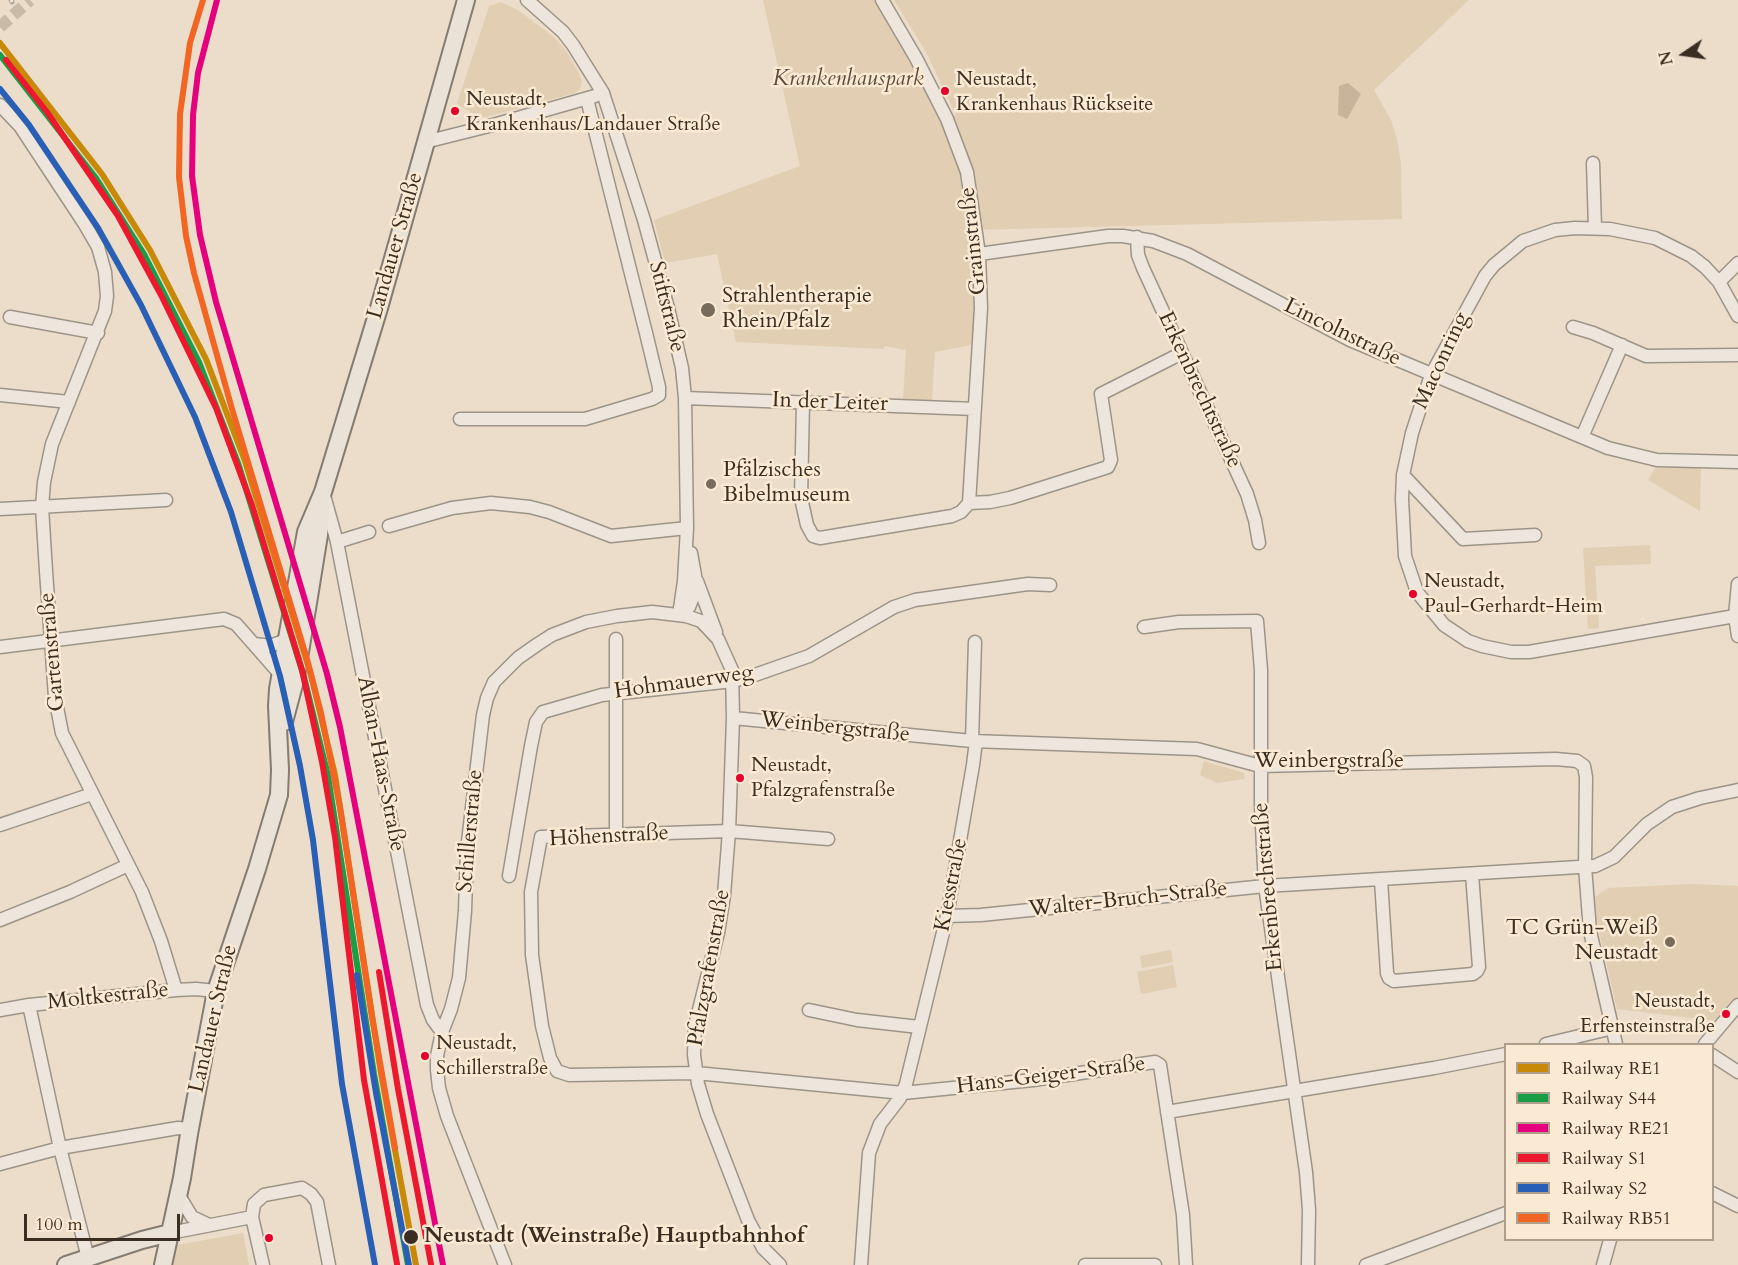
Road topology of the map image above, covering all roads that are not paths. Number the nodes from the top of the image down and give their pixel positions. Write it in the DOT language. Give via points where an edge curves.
graph roads {
  1 [pos="466,0"];
  2 [pos="526,0"];
  3 [pos="882,0"];
  4 [pos="603,93"];
  5 [pos="587,99"];
  6 [pos="0,105"];
  7 [pos="425,142"];
  8 [pos="1593,163"];
  9 [pos="1595,228"];
  10 [pos="1137,237"];
  11 [pos="980,254"];
  12 [pos="1738,263"];
  13 [pos="1719,282"];
  14 [pos="1738,316"];
  15 [pos="10,317"];
  16 [pos="1573,327"];
  17 [pos="98,333"];
  18 [pos="1622,345"];
  19 [pos="1182,353"];
  20 [pos="1738,355"];
  21 [pos="1431,375"];
  22 [pos="0,395"];
  23 [pos="685,398"];
  24 [pos="69,402"];
  25 [pos="803,402"];
  26 [pos="975,409"];
  27 [pos="460,419"];
  28 [pos="1582,437"];
  29 [pos="1738,462"];
  30 [pos="1403,475"];
  31 [pos="323,492"];
  32 [pos="166,500"];
  33 [pos="969,502"];
  34 [pos="42,507"];
  35 [pos="0,509"];
  36 [pos="389,526"];
  37 [pos="687,528"];
  38 [pos="369,532"];
  39 [pos="1535,535"];
  40 [pos="337,542"];
  41 [pos="1259,543"];
  42 [pos="694,575"];
  43 [pos="1738,584"];
  44 [pos="1050,585"];
  45 [pos="679,615"];
  46 [pos="1735,616"];
  47 [pos="1144,627"];
  48 [pos="1738,636"];
  49 [pos="616,639"];
  50 [pos="718,639"];
  51 [pos="286,640"];
  52 [pos="50,642"];
  53 [pos="975,642"];
  54 [pos="255,644"];
  55 [pos="0,647"];
  56 [pos="280,674"];
  57 [pos="733,681"];
  58 [pos="615,693"];
  59 [pos="733,718"];
  60 [pos="279,741"];
  61 [pos="974,741"];
  62 [pos="1260,766"];
  63 [pos="1738,790"];
  64 [pos="92,794"];
  65 [pos="0,825"];
  66 [pos="729,831"];
  67 [pos="616,836"];
  68 [pos="828,839"];
  69 [pos="128,865"];
  70 [pos="1585,867"];
  71 [pos="1472,874"];
  72 [pos="509,876"];
  73 [pos="1381,880"];
  74 [pos="1264,886"];
  75 [pos="946,916"];
  76 [pos="0,920"];
  77 [pos="176,990"];
  78 [pos="216,991"];
  79 [pos="29,1005"];
  80 [pos="1738,1005"];
  81 [pos="0,1010"];
  82 [pos="809,1010"];
  83 [pos="919,1028"];
  84 [pos="1613,1028"];
  85 [pos="442,1032"];
  86 [pos="1550,1043"];
  87 [pos="1616,1043"];
  88 [pos="1706,1043"];
  89 [pos="1504,1054"];
  90 [pos="1714,1056"];
  91 [pos="1738,1072"];
  92 [pos="696,1073"];
  93 [pos="1294,1090"];
  94 [pos="903,1093"];
  95 [pos="1167,1112"];
  96 [pos="190,1129"];
  97 [pos="60,1148"];
  98 [pos="0,1164"];
  99 [pos="178,1194"];
  100 [pos="1714,1194"];
  101 [pos="1738,1206"];
  102 [pos="1504,1214"];
  103 [pos="252,1217"];
  104 [pos="210,1225"];
  105 [pos="170,1233"];
  106 [pos="1609,1241"];
  107 [pos="88,1258"];
  108 [pos="66,1265"];
  109 [pos="163,1265"];
  110 [pos="262,1265"];
  111 [pos="329,1265"];
  112 [pos="505,1265"];
  113 [pos="780,1265"];
  114 [pos="861,1265"];
  115 [pos="1085,1265"];
  116 [pos="1155,1265"];
  117 [pos="1186,1265"];
  118 [pos="1308,1265"];
  119 [pos="1365,1265"];
  120 [pos="1603,1265"];
  1 -- 7 [label="main road, Landauer Straße"];
  2 -- 4 [label="street, Stiftstraße" via="568,39"];
  3 -- 11 [label="street, Grainstraße" via="947,119 967,172"];
  4 -- 5 [label="street"];
  4 -- 23 [label="street, Stiftstraße" via="665,298"];
  5 -- 7 [label="street"];
  5 -- 27 [label="street" via="659,393 597,416 571,420"];
  6 -- 17 [label="street, Gartenstraße" via="20,126 98,247 107,289"];
  7 -- 31 [label="main road, Landauer Straße"];
  8 -- 9 [label="street"];
  9 -- 13 [label="street, Maconring" via="1655,238 1691,256"];
  9 -- 21 [label="street, Maconring" via="1543,233 1522,241 1503,255 1485,276"];
  10 -- 11 [label="street, Lincolnstraße" via="1108,236"];
  10 -- 19 [label="street, Erkenbrechtstraße" via="1143,268"];
  10 -- 21 [label="street, Lincolnstraße" via="1187,254 1350,340"];
  11 -- 26 [label="street, Grainstraße"];
  12 -- 13 [label="street"];
  13 -- 14 [label="street, Maconring"];
  15 -- 17 [label="street"];
  16 -- 18 [label="street"];
  17 -- 24 [label="street, Gartenstraße"];
  18 -- 20 [label="street" via="1655,357"];
  18 -- 28 [label="street"];
  19 -- 33 [label="street" via="1101,394 1111,460 1108,467 1010,498"];
  19 -- 41 [label="street, Erkenbrechtstraße" via="1247,494"];
  21 -- 28 [label="street, Lincolnstraße"];
  21 -- 30 [label="street, Maconring"];
  22 -- 24 [label="street"];
  23 -- 25 [label="street, In der Leiter"];
  23 -- 37 [label="street, Stiftstraße"];
  24 -- 34 [label="street, Gartenstraße" via="48,461"];
  25 -- 26 [label="street, In der Leiter"];
  25 -- 33 [label="street" via="801,498 813,536 952,516"];
  26 -- 33 [label="street, Grainstraße"];
  28 -- 29 [label="street, Lincolnstraße" via="1641,458"];
  30 -- 39 [label="street" via="1463,539"];
  30 -- 46 [label="street, Maconring" via="1403,540 1411,579 1435,616 1468,641 1496,650 1529,652"];
  31 -- 40 [label="street, Alban-Haas-Straße"];
  31 -- 51 [label="main road, Landauer Straße" via="306,532"];
  31 -- 60 [label="main road, Landauer Straße" via="296,677"];
  32 -- 34 [label="street"];
  34 -- 35 [label="street"];
  34 -- 52 [label="street, Gartenstraße"];
  36 -- 37 [label="street" via="452,508 491,503 530,507 618,536"];
  37 -- 42 [label="street, Stiftstraße"];
  37 -- 45 [label="street, Stiftstraße"];
  38 -- 40 [label="street"];
  40 -- 85 [label="street, Alban-Haas-Straße" via="427,1005"];
  42 -- 45 [label="street, Stiftstraße" via="692,602"];
  42 -- 50 [label="street, Stiftstraße"];
  43 -- 46 [label="street"];
  44 -- 57 [label="street, Hohmauerweg" via="1018,585 905,603 809,656"];
  45 -- 50 [label="street, Schillerstraße" via="701,621"];
  45 -- 85 [label="street, Schillerstraße" via="636,613 570,628 531,648 494,682 483,715 476,772 459,978"];
  46 -- 48 [label="street"];
  47 -- 62 [label="street, Erkenbrechtstraße" via="1179,622 1257,621"];
  49 -- 58 [label="street"];
  50 -- 57 [label="street, Schillerstraße" via="730,663"];
  51 -- 54 [label="street" via="270,646"];
  51 -- 56 [label="main road, Landauer Straße"];
  52 -- 54 [label="street" via="224,619 236,624"];
  52 -- 55 [label="street"];
  52 -- 64 [label="street, Gartenstraße" via="57,714 70,752"];
  53 -- 61 [label="street"];
  54 -- 56 [label="street"];
  56 -- 60 [label="main road, Landauer Straße"];
  57 -- 58 [label="street, Hohmauerweg"];
  57 -- 59 [label="street, Pfalzgrafenstraße"];
  58 -- 67 [label="street"];
  58 -- 72 [label="street, Hohmauerweg" via="551,708 539,716"];
  59 -- 61 [label="street, Weinbergstraße"];
  59 -- 66 [label="street, Pfalzgrafenstraße"];
  60 -- 78 [label="main road, Landauer Straße" via="276,806"];
  61 -- 62 [label="street, Weinbergstraße" via="1197,748"];
  61 -- 75 [label="street, Kiesstraße" via="974,765"];
  62 -- 70 [label="street, Weinbergstraße" via="1577,760 1584,766 1586,777"];
  62 -- 74 [label="street, Erkenbrechtstraße"];
  63 -- 70 [label="street, Walter-Bruch-Straße" via="1672,807 1647,824 1614,857"];
  64 -- 65 [label="street"];
  64 -- 69 [label="street, Gartenstraße"];
  66 -- 67 [label="street, Höhenstraße"];
  66 -- 68 [label="street"];
  66 -- 92 [label="street, Pfalzgrafenstraße" via="721,913 695,1026"];
  67 -- 92 [label="street, Höhenstraße" via="541,837 532,874 530,912 537,998 550,1058 557,1071 569,1075"];
  69 -- 76 [label="street"];
  69 -- 77 [label="street, Gartenstraße" via="153,918"];
  70 -- 71 [label="street, Walter-Bruch-Straße"];
  70 -- 84 [label="street" via="1590,931"];
  71 -- 73 [label="street, Walter-Bruch-Straße"];
  71 -- 73 [label="street" via="1477,971 1394,981 1387,974"];
  73 -- 74 [label="street, Walter-Bruch-Straße"];
  74 -- 75 [label="street, Walter-Bruch-Straße"];
  74 -- 93 [label="street, Erkenbrechtstraße"];
  75 -- 83 [label="street, Kiesstraße"];
  77 -- 78 [label="street, Moltkestraße"];
  77 -- 79 [label="street, Moltkestraße"];
  78 -- 96 [label="main road, Landauer Straße"];
  79 -- 81 [label="street, Moltkestraße"];
  79 -- 97 [label="street"];
  80 -- 88 [label="street"];
  82 -- 83 [label="street"];
  83 -- 94 [label="street, Kiesstraße"];
  84 -- 86 [label="street"];
  84 -- 87 [label="street"];
  85 -- 112 [label="street, Schillerstraße" via="437,1056 439,1088"];
  89 -- 93 [label="street"];
  90 -- 91 [label="street"];
  92 -- 94 [label="street, Hans-Geiger-Straße"];
  92 -- 113 [label="street, Pfalzgrafenstraße" via="707,1114 748,1220 763,1248"];
  93 -- 95 [label="street"];
  93 -- 118 [label="street, Erkenbrechtstraße" via="1306,1172"];
  94 -- 95 [label="street, Hans-Geiger-Straße" via="1034,1080 1155,1062 1160,1065"];
  94 -- 114 [label="street, Kiesstraße" via="880,1124 869,1153"];
  95 -- 117 [label="street" via="1185,1232"];
  96 -- 97 [label="street"];
  96 -- 99 [label="main road, Landauer Straße"];
  97 -- 98 [label="street"];
  97 -- 107 [label="street"];
  99 -- 104 [label="street" via="192,1217"];
  99 -- 105 [label="main road, Landauer Straße"];
  100 -- 101 [label="street"];
  102 -- 119 [label="street"];
  103 -- 104 [label="street"];
  103 -- 110 [label="street"];
  103 -- 111 [label="street" via="252,1208 260,1197 302,1188 318,1207"];
  104 -- 105 [label="street"];
  105 -- 107 [label="main road"];
  105 -- 109 [label="main road, Landauer Straße"];
  106 -- 120 [label="street"];
  107 -- 108 [label="main road"];
  115 -- 116 [label="street"];
}
